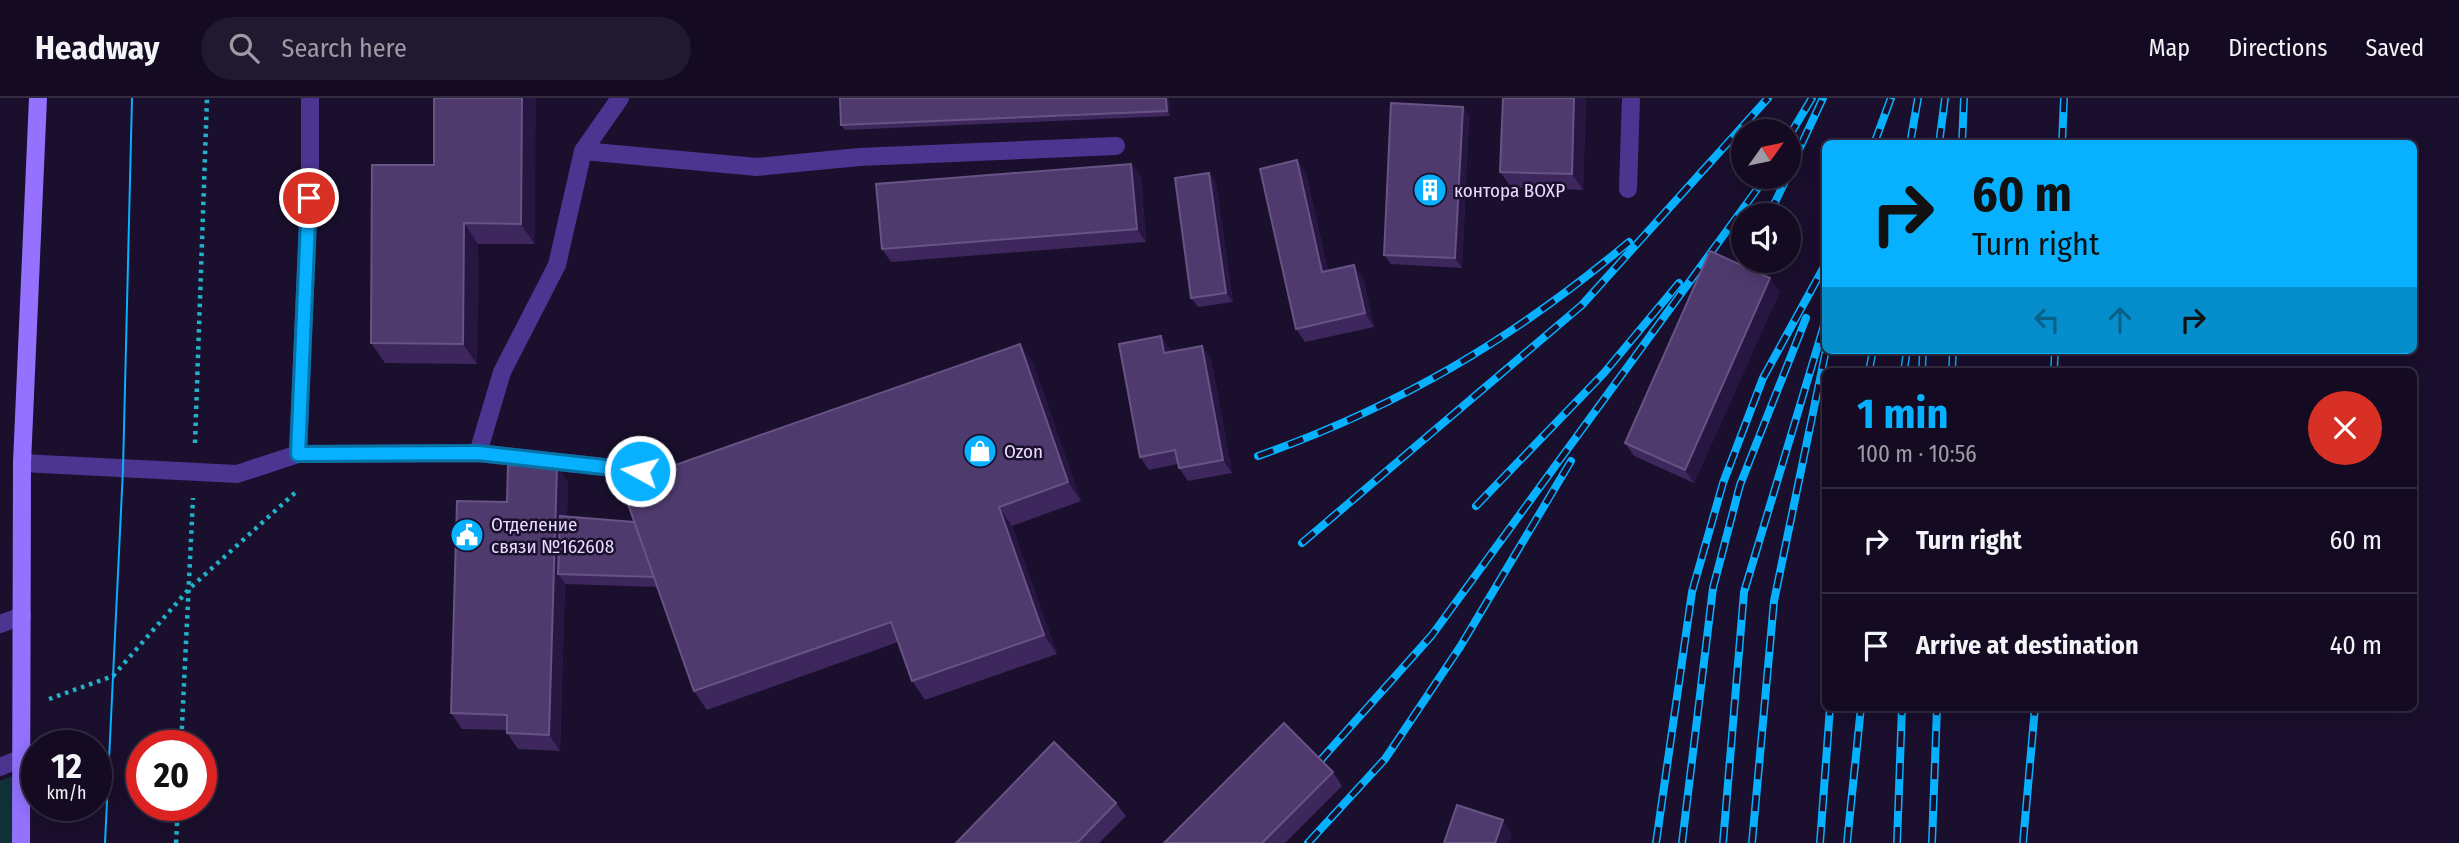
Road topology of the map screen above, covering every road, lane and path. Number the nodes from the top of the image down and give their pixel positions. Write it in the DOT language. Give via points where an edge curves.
graph roads {
  1 [pos="38,98"];
  2 [pos="207,98"];
  3 [pos="310,98"];
  4 [pos="620,98"];
  5 [pos="1631,98"];
  6 [pos="1116,146"];
  7 [pos="583,152"];
  8 [pos="1628,189"];
  9 [pos="478,453"];
  10 [pos="298,454"];
  11 [pos="22,463"];
  12 [pos="640,471"];
  13 [pos="194,472"];
  14 [pos="298,491"];
  15 [pos="189,589"];
  16 [pos="22,616"];
  17 [pos="0,624"];
  18 [pos="22,709"];
  19 [pos="22,730"];
  20 [pos="182,730"];
  21 [pos="21,758"];
  22 [pos="0,767"];
  23 [pos="21,800"];
  24 [pos="177,821"];
  25 [pos="20,843"];
  26 [pos="176,843"];
  1 -- 11 [label="street"];
  2 -- 13 [label="path"];
  3 -- 10 [label="street"];
  4 -- 7 [label="street"];
  5 -- 8 [label="street"];
  6 -- 7 [label="street" via="859,157 757,167"];
  7 -- 9 [label="street" via="557,265 502,372"];
  9 -- 10 [label="street"];
  9 -- 12 [label="street"];
  10 -- 13 [label="street" via="237,474"];
  11 -- 13 [label="street"];
  11 -- 16 [label="street"];
  13 -- 15 [label="path"];
  14 -- 15 [label="path"];
  15 -- 18 [label="path" via="113,676"];
  15 -- 20 [label="path"];
  16 -- 17 [label="street"];
  16 -- 18 [label="street"];
  18 -- 19 [label="street"];
  21 -- 22 [label="street"];
  23 -- 25 [label="street"];
  24 -- 26 [label="path"];
}
